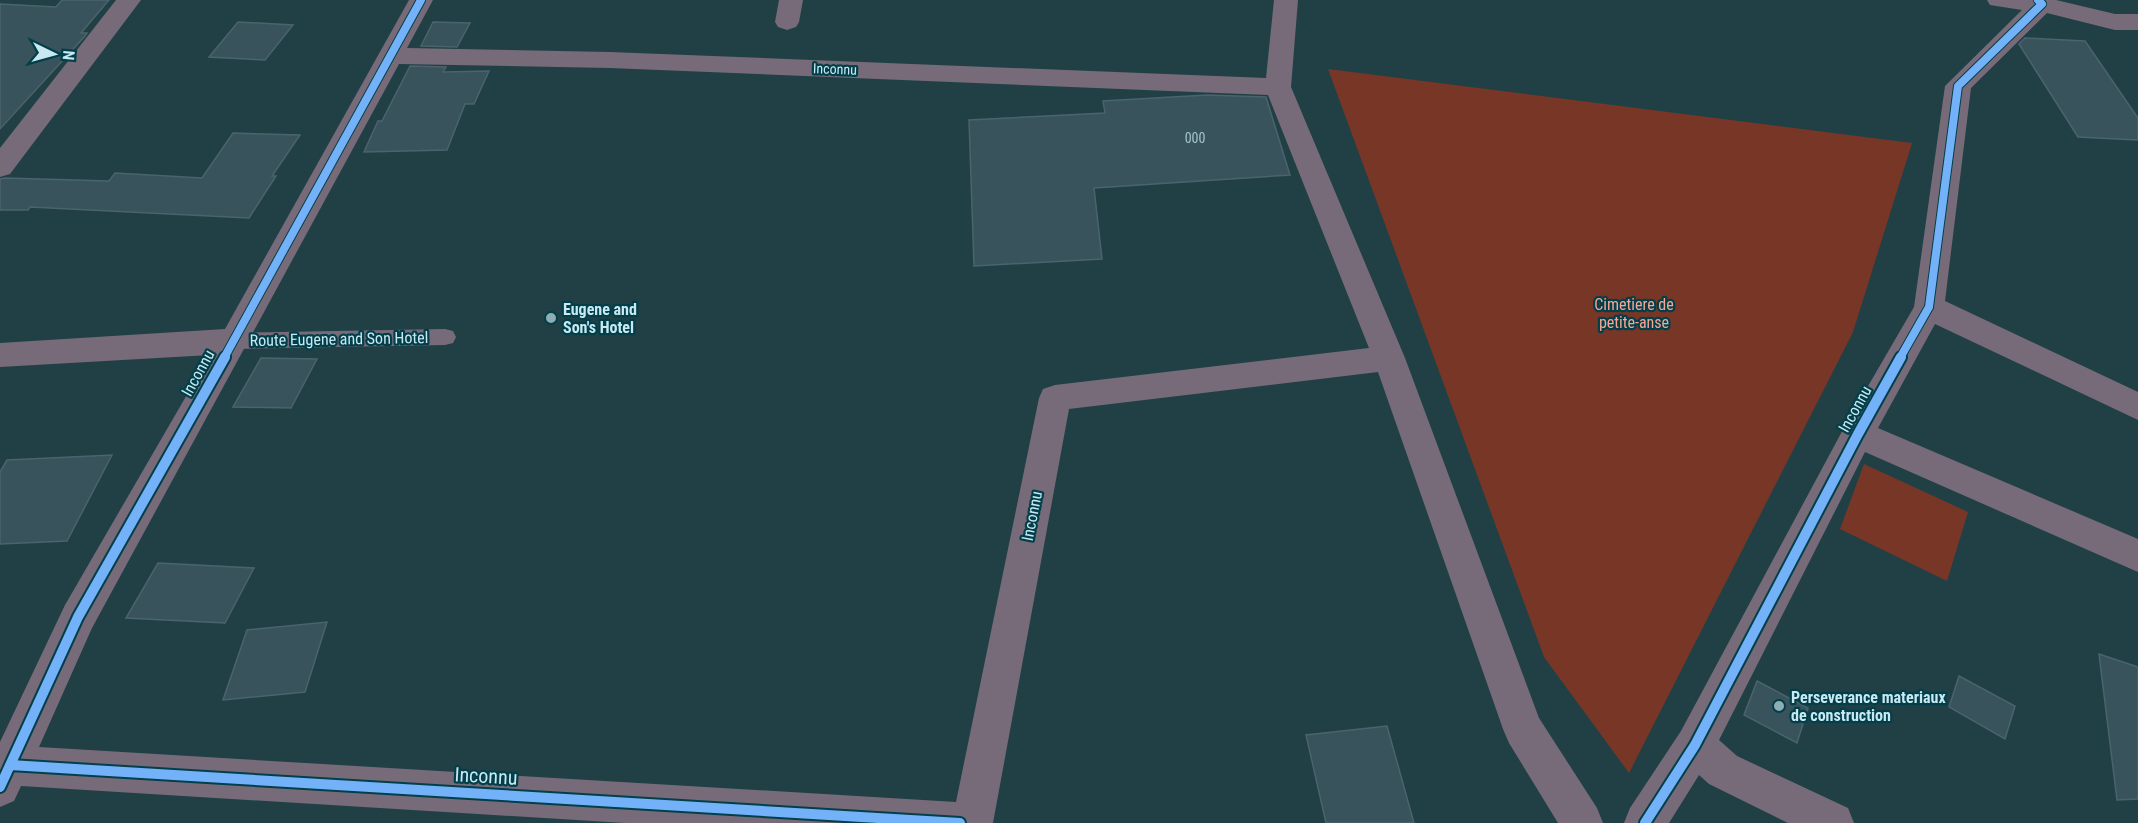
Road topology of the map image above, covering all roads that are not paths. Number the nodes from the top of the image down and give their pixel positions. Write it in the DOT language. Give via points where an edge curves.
graph roads {
  1 [pos="129,0"];
  2 [pos="421,0"];
  3 [pos="1286,0"];
  4 [pos="1999,0"];
  5 [pos="2040,2"];
  6 [pos="2138,22"];
  7 [pos="392,56"];
  8 [pos="1278,87"];
  9 [pos="0,167"];
  10 [pos="1929,307"];
  11 [pos="445,337"];
  12 [pos="234,341"];
  13 [pos="0,355"];
  14 [pos="1389,358"];
  15 [pos="2138,407"];
  16 [pos="1858,434"];
  17 [pos="2138,556"];
  18 [pos="1695,745"];
  19 [pos="5,776"];
  20 [pos="960,823"];
  21 [pos="972,823"];
  22 [pos="1582,823"];
  23 [pos="1645,823"];
  24 [pos="1833,823"];
  1 -- 9 [label="street"];
  2 -- 7 [label="street, Inconnu"];
  3 -- 8 [label="street"];
  4 -- 5 [label="street"];
  5 -- 6 [label="street" via="2115,22"];
  5 -- 10 [label="street, Inconnu" via="1958,86"];
  7 -- 8 [label="street, Inconnu" via="610,60"];
  7 -- 12 [label="street, Inconnu"];
  8 -- 14 [label="street"];
  10 -- 15 [label="street"];
  10 -- 16 [label="street, Inconnu"];
  11 -- 12 [label="lane, Route Eugene and Son Hotel"];
  12 -- 13 [label="street, Inconnu"];
  12 -- 19 [label="street, Inconnu" via="78,617"];
  14 -- 21 [label="street, Inconnu" via="1054,398"];
  14 -- 22 [label="street" via="1523,729"];
  16 -- 17 [label="street, Inconnu"];
  16 -- 18 [label="street, Inconnu"];
  18 -- 23 [label="street, Inconnu"];
  18 -- 24 [label="street" via="1723,770"];
  19 -- 20 [label="street, Inconnu"];
}
